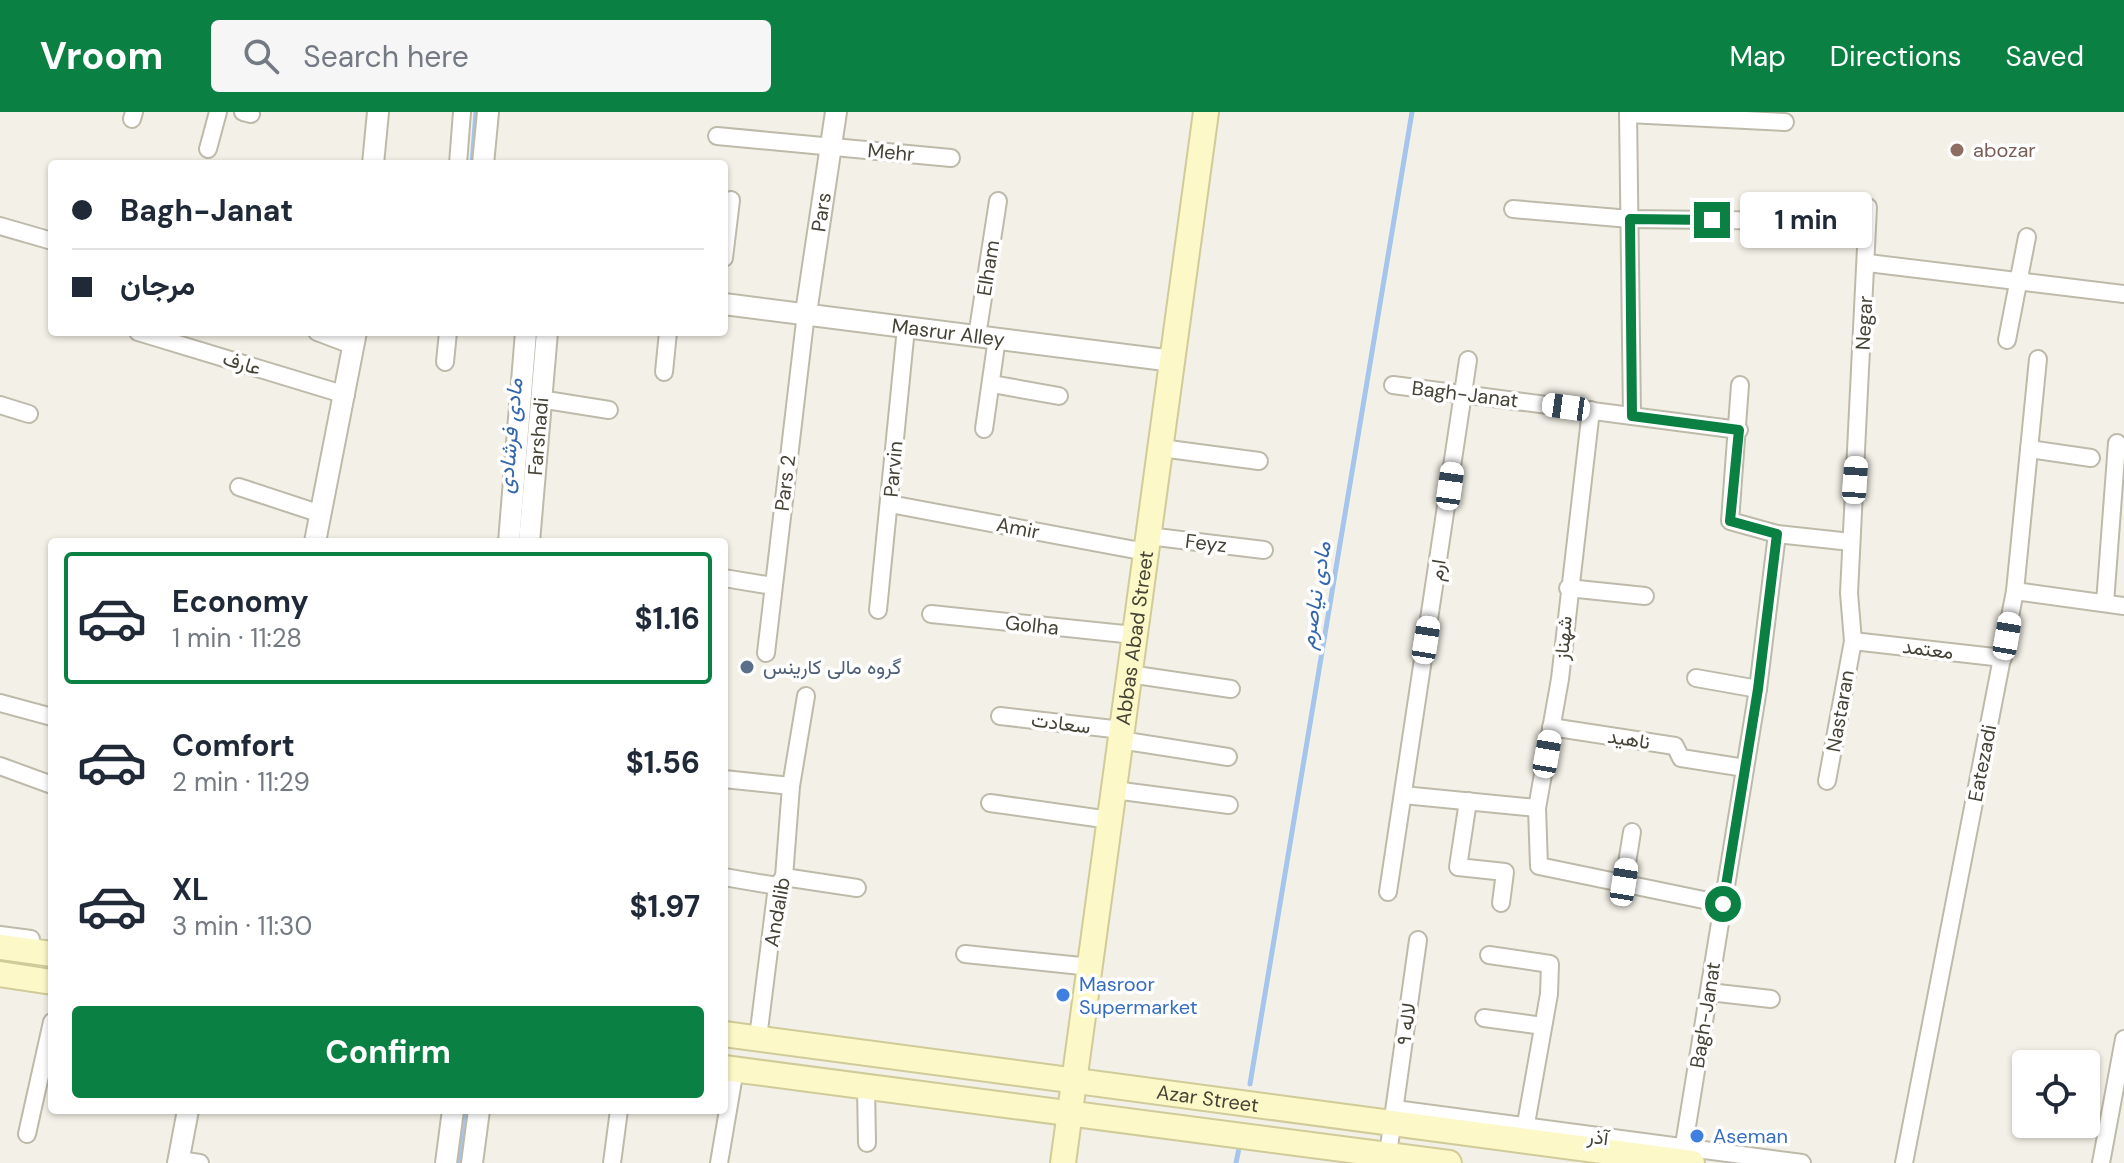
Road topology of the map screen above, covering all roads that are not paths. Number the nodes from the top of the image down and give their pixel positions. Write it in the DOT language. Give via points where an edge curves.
graph roads {
  1 [pos="218,112"];
  2 [pos="378,112"];
  3 [pos="462,112"];
  4 [pos="488,112"];
  5 [pos="836,112"];
  6 [pos="1206,112"];
  7 [pos="1628,113"];
  8 [pos="1785,122"];
  9 [pos="717,136"];
  10 [pos="832,146"];
  11 [pos="208,149"];
  12 [pos="951,158"];
  13 [pos="373,160"];
  14 [pos="458,160"];
  15 [pos="483,160"];
  16 [pos="731,200"];
  17 [pos="998,201"];
  18 [pos="1868,207"];
  19 [pos="1513,209"];
  20 [pos="1630,219"];
  21 [pos="1793,221"];
  22 [pos="728,225"];
  23 [pos="0,226"];
  24 [pos="2027,237"];
  25 [pos="48,240"];
  26 [pos="1868,263"];
  27 [pos="2019,281"];
  28 [pos="2124,294"];
  29 [pos="728,304"];
  30 [pos="806,313"];
  31 [pos="906,328"];
  32 [pos="151,336"];
  33 [pos="448,336"];
  34 [pos="526,336"];
  35 [pos="547,336"];
  36 [pos="668,336"];
  37 [pos="987,337"];
  38 [pos="355,339"];
  39 [pos="2007,340"];
  40 [pos="2038,359"];
  41 [pos="1468,360"];
  42 [pos="1173,361"];
  43 [pos="445,362"];
  44 [pos="664,372"];
  45 [pos="992,384"];
  46 [pos="1393,385"];
  47 [pos="1740,385"];
  48 [pos="1464,393"];
  49 [pos="346,395"];
  50 [pos="1059,396"];
  51 [pos="540,399"];
  52 [pos="0,405"];
  53 [pos="609,410"];
  54 [pos="1591,410"];
  55 [pos="29,414"];
  56 [pos="1632,416"];
  57 [pos="984,429"];
  58 [pos="1739,430"];
  59 [pos="2117,443"];
  60 [pos="1161,448"];
  61 [pos="2029,449"];
  62 [pos="2091,458"];
  63 [pos="1259,461"];
  64 [pos="239,487"];
  65 [pos="890,504"];
  66 [pos="321,514"];
  67 [pos="1777,534"];
  68 [pos="316,538"];
  69 [pos="509,538"];
  70 [pos="529,538"];
  71 [pos="1851,542"];
  72 [pos="1147,544"];
  73 [pos="1264,550"];
  74 [pos="728,579"];
  75 [pos="773,586"];
  76 [pos="1568,588"];
  77 [pos="2015,591"];
  78 [pos="1645,596"];
  79 [pos="2105,603"];
  80 [pos="2124,606"];
  81 [pos="878,610"];
  82 [pos="931,614"];
  83 [pos="1134,635"];
  84 [pos="1853,641"];
  85 [pos="766,653"];
  86 [pos="2003,658"];
  87 [pos="1129,674"];
  88 [pos="1696,678"];
  89 [pos="1231,689"];
  90 [pos="1758,689"];
  91 [pos="806,696"];
  92 [pos="0,703"];
  93 [pos="48,716"];
  94 [pos="1000,716"];
  95 [pos="1551,727"];
  96 [pos="1121,735"];
  97 [pos="1228,757"];
  98 [pos="0,766"];
  99 [pos="1745,768"];
  100 [pos="728,779"];
  101 [pos="1827,781"];
  102 [pos="48,784"];
  103 [pos="791,786"];
  104 [pos="1114,790"];
  105 [pos="1403,795"];
  106 [pos="1468,801"];
  107 [pos="990,803"];
  108 [pos="1229,805"];
  109 [pos="1537,808"];
  110 [pos="1110,820"];
  111 [pos="1632,832"];
  112 [pos="728,877"];
  113 [pos="781,881"];
  114 [pos="1624,882"];
  115 [pos="857,888"];
  116 [pos="1388,892"];
  117 [pos="1501,903"];
  118 [pos="1723,904"];
  119 [pos="0,935"];
  120 [pos="1418,940"];
  121 [pos="48,941"];
  122 [pos="0,947"];
  123 [pos="48,953"];
  124 [pos="965,954"];
  125 [pos="1489,955"];
  126 [pos="1091,967"];
  127 [pos="0,974"];
  128 [pos="48,981"];
  129 [pos="1709,992"];
  130 [pos="1771,999"];
  131 [pos="1484,1018"];
  132 [pos="728,1026"];
  133 [pos="1543,1026"];
  134 [pos="728,1034"];
  135 [pos="759,1034"];
  136 [pos="2124,1039"];
  137 [pos="48,1040"];
  138 [pos="729,1068"];
  139 [pos="1075,1081"];
  140 [pos="2120,1082"];
  141 [pos="866,1087"];
  142 [pos="1270,1105"];
  143 [pos="187,1114"];
  144 [pos="452,1114"];
  145 [pos="478,1114"];
  146 [pos="618,1114"];
  147 [pos="724,1114"];
  148 [pos="1070,1114"];
  149 [pos="1394,1116"];
  150 [pos="27,1134"];
  151 [pos="1524,1134"];
  152 [pos="1266,1138"];
  153 [pos="867,1143"];
  154 [pos="1387,1159"];
  155 [pos="1684,1159"];
  156 [pos="178,1162"];
  157 [pos="200,1163"];
  158 [pos="446,1163"];
  159 [pos="472,1163"];
  160 [pos="612,1163"];
  161 [pos="719,1163"];
  162 [pos="1063,1163"];
  163 [pos="1449,1163"];
  164 [pos="1802,1163"];
  165 [pos="1904,1163"];
  166 [pos="2101,1163"];
  1 -- 11 [label="street"];
  2 -- 13 [label="street"];
  3 -- 14 [label="street"];
  4 -- 15 [label="street"];
  5 -- 10 [label="street, Pars"];
  6 -- 42 [label="main road, Abbas Abad Street"];
  7 -- 8 [label="street"];
  7 -- 20 [label="street"];
  9 -- 10 [label="street, Mehr"];
  10 -- 12 [label="street, Mehr"];
  10 -- 30 [label="street, Pars"];
  16 -- 22 [label="street"];
  17 -- 37 [label="street, Elham"];
  18 -- 26 [label="street, Negar"];
  19 -- 20 [label="street"];
  20 -- 21 [label="street"];
  20 -- 56 [label="street"];
  23 -- 25 [label="street"];
  24 -- 27 [label="street"];
  26 -- 27 [label="street"];
  26 -- 71 [label="street, Negar"];
  27 -- 28 [label="street"];
  27 -- 39 [label="street"];
  29 -- 30 [label="street, Masrur Alley"];
  30 -- 31 [label="street, Masrur Alley"];
  30 -- 75 [label="street, Pars 2"];
  31 -- 37 [label="street, Masrur Alley"];
  31 -- 65 [label="street, Parvin"];
  32 -- 49 [label="street, عارف"];
  33 -- 43 [label="street"];
  34 -- 69 [label="street, Farshadi"];
  35 -- 51 [label="street, Farshadi"];
  36 -- 44 [label="street"];
  37 -- 42 [label="street, Masrur Alley"];
  37 -- 45 [label="street, Elham"];
  38 -- 49 [label="street"];
  40 -- 61 [label="street, Eatezadi"];
  41 -- 48 [label="street, ارم"];
  42 -- 60 [label="main road, Abbas Abad Street"];
  45 -- 50 [label="street"];
  45 -- 57 [label="street, Elham"];
  46 -- 48 [label="street, Bagh-Janat"];
  47 -- 58 [label="street"];
  48 -- 54 [label="street, Bagh-Janat"];
  48 -- 105 [label="street, ارم"];
  49 -- 66 [label="street"];
  51 -- 53 [label="street"];
  51 -- 70 [label="street, Farshadi"];
  52 -- 55 [label="street"];
  54 -- 56 [label="street, Bagh-Janat"];
  54 -- 76 [label="street, شهناز"];
  56 -- 58 [label="street, Bagh-Janat"];
  58 -- 67 [label="street" via="1730,521"];
  59 -- 79 [label="street"];
  60 -- 63 [label="street"];
  60 -- 72 [label="main road, Abbas Abad Street"];
  61 -- 62 [label="street"];
  61 -- 77 [label="street, Eatezadi"];
  64 -- 66 [label="street"];
  65 -- 72 [label="street, Amir"];
  65 -- 81 [label="street, Parvin"];
  66 -- 68 [label="street"];
  67 -- 71 [label="street"];
  67 -- 90 [label="street, Bagh-Janat"];
  71 -- 84 [label="street, Negar"];
  72 -- 73 [label="street, Feyz"];
  72 -- 83 [label="main road, Abbas Abad Street"];
  74 -- 75 [label="street"];
  75 -- 85 [label="street, Pars 2"];
  76 -- 78 [label="street"];
  76 -- 95 [label="street, شهناز"];
  77 -- 79 [label="street"];
  77 -- 86 [label="street, Eatezadi"];
  79 -- 80 [label="street"];
  82 -- 83 [label="street, Golha"];
  83 -- 87 [label="main road, Abbas Abad Street"];
  84 -- 86 [label="street, معتمد"];
  84 -- 101 [label="street, Nastaran"];
  86 -- 165 [label="street, Eatezadi"];
  87 -- 89 [label="street"];
  87 -- 96 [label="main road, Abbas Abad Street"];
  88 -- 90 [label="street"];
  90 -- 99 [label="street, Bagh-Janat"];
  91 -- 103 [label="street, Andalib"];
  92 -- 93 [label="street"];
  94 -- 96 [label="street, سعادت"];
  95 -- 99 [label="street, ناهید" via="1675,746 1681,758"];
  95 -- 109 [label="street, شهناز"];
  96 -- 97 [label="street, سعادت"];
  96 -- 104 [label="main road, Abbas Abad Street"];
  98 -- 102 [label="street"];
  99 -- 118 [label="street, Bagh-Janat"];
  100 -- 103 [label="street"];
  103 -- 113 [label="street, Andalib"];
  104 -- 108 [label="street"];
  104 -- 110 [label="main road, Abbas Abad Street"];
  105 -- 106 [label="street"];
  105 -- 116 [label="street, ارم"];
  106 -- 109 [label="street"];
  106 -- 117 [label="street" via="1458,867 1505,872"];
  107 -- 110 [label="street"];
  109 -- 114 [label="street, شهناز" via="1539,866"];
  110 -- 126 [label="main road, Abbas Abad Street"];
  111 -- 114 [label="street"];
  112 -- 113 [label="street"];
  113 -- 115 [label="street"];
  113 -- 135 [label="street, Andalib"];
  114 -- 118 [label="street"];
  118 -- 129 [label="street, Bagh-Janat"];
  119 -- 121 [label="street"];
  120 -- 149 [label="street, ۹ لاله"];
  122 -- 123 [label="main road"];
  124 -- 126 [label="street"];
  125 -- 133 [label="street" via="1550,964"];
  126 -- 139 [label="main road, Abbas Abad Street"];
  127 -- 128 [label="main road"];
  129 -- 130 [label="street"];
  129 -- 155 [label="street, Bagh-Janat"];
  131 -- 133 [label="street"];
  132 -- 135 [label="street"];
  133 -- 151 [label="street"];
  134 -- 135 [label="main road, Azar Street"];
  135 -- 139 [label="main road, Azar Street"];
  136 -- 140 [label="street"];
  137 -- 150 [label="street"];
  138 -- 141 [label="main road, Azar Street"];
  139 -- 142 [label="main road, Azar Street"];
  139 -- 148 [label="main road, Abbas Abad Street"];
  140 -- 166 [label="street"];
  141 -- 148 [label="main road, Azar Street"];
  141 -- 153 [label="street"];
  142 -- 149 [label="main road, Azar Street"];
  142 -- 152 [label="main road"];
  143 -- 156 [label="street"];
  144 -- 158 [label="street"];
  145 -- 159 [label="street"];
  146 -- 160 [label="street"];
  147 -- 161 [label="street"];
  148 -- 152 [label="main road, Azar Street"];
  148 -- 162 [label="main road, Abbas Abad Street"];
  149 -- 151 [label="main road, Azar Street"];
  149 -- 154 [label="street, ۹ لاله"];
  151 -- 155 [label="main road, Azar Street"];
  152 -- 154 [label="main road, Azar Street"];
  154 -- 163 [label="main road, Azar Street"];
  155 -- 164 [label="street"];
  156 -- 157 [label="street"];
}
